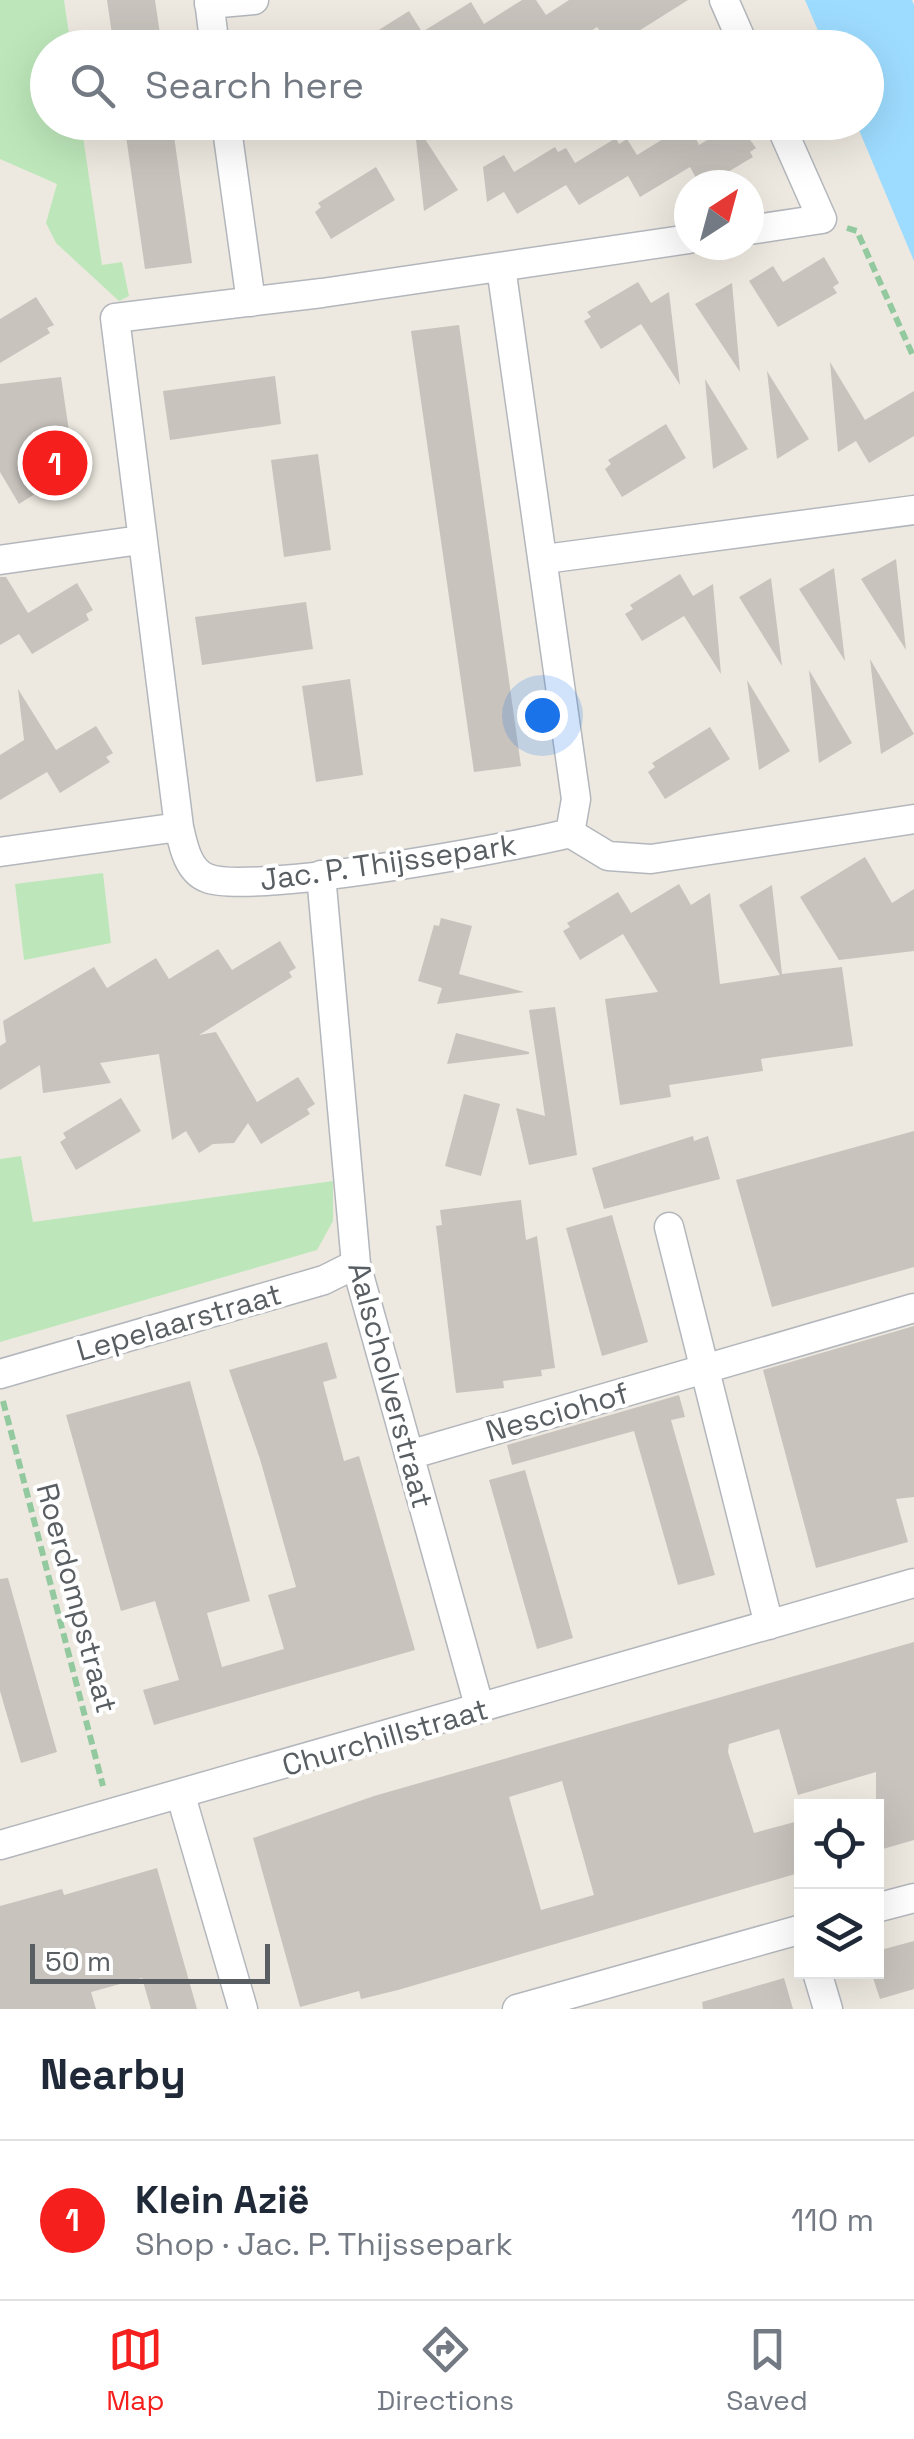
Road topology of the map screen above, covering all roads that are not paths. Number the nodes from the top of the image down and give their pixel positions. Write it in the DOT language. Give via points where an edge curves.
graph roads {
  1 [pos="254,0"];
  2 [pos="724,0"];
  3 [pos="209,2"];
  4 [pos="213,30"];
  5 [pos="738,30"];
  6 [pos="228,140"];
  7 [pos="787,140"];
  8 [pos="764,228"];
  9 [pos="674,241"];
  10 [pos="501,267"];
  11 [pos="251,302"];
  12 [pos="914,510"];
  13 [pos="140,540"];
  14 [pos="545,559"];
  15 [pos="0,560"];
  16 [pos="914,819"];
  17 [pos="179,827"];
  18 [pos="570,832"];
  19 [pos="0,852"];
  20 [pos="321,875"];
  21 [pos="669,1227"];
  22 [pos="356,1264"];
  23 [pos="914,1308"];
  24 [pos="706,1368"];
  25 [pos="0,1374"];
  26 [pos="409,1456"];
  27 [pos="914,1583"];
  28 [pos="769,1626"];
  29 [pos="480,1709"];
  30 [pos="181,1796"];
  31 [pos="0,1845"];
  32 [pos="914,1898"];
  33 [pos="884,1906"];
  34 [pos="794,1931"];
  35 [pos="820,1979"];
  36 [pos="244,2009"];
  37 [pos="518,2009"];
  38 [pos="828,2009"];
  1 -- 3 [label="street"];
  2 -- 5 [label="street"];
  3 -- 4 [label="street"];
  6 -- 11 [label="street"];
  7 -- 8 [label="street" via="822,219"];
  9 -- 10 [label="street, Jac. P. Thijssepark"];
  10 -- 11 [label="street, Jac. P. Thijssepark"];
  10 -- 14 [label="street"];
  11 -- 13 [label="street, Jac. P. Thijssepark" via="115,318"];
  12 -- 14 [label="street"];
  13 -- 15 [label="street"];
  13 -- 17 [label="street, Jac. P. Thijssepark"];
  14 -- 18 [label="street" via="576,800"];
  16 -- 18 [label="street" via="651,860 608,856"];
  17 -- 19 [label="street"];
  17 -- 20 [label="street, Jac. P. Thijssepark" via="187,858 204,878 234,883"];
  18 -- 20 [label="street, Jac. P. Thijssepark"];
  20 -- 22 [label="street, Aalscholverstraat"];
  21 -- 24 [label="street"];
  22 -- 25 [label="street, Lepelaarstraat" via="324,1280"];
  22 -- 26 [label="street, Aalscholverstraat"];
  23 -- 24 [label="street, Nesciohof"];
  24 -- 26 [label="street, Nesciohof"];
  24 -- 28 [label="street"];
  26 -- 29 [label="street, Aalscholverstraat"];
  27 -- 28 [label="street, Churchillstraat"];
  28 -- 29 [label="street, Churchillstraat"];
  29 -- 30 [label="street, Churchillstraat"];
  30 -- 31 [label="street, Churchillstraat"];
  30 -- 36 [label="street"];
  32 -- 33 [label="street"];
  34 -- 37 [label="street"];
  35 -- 38 [label="street"];
}
